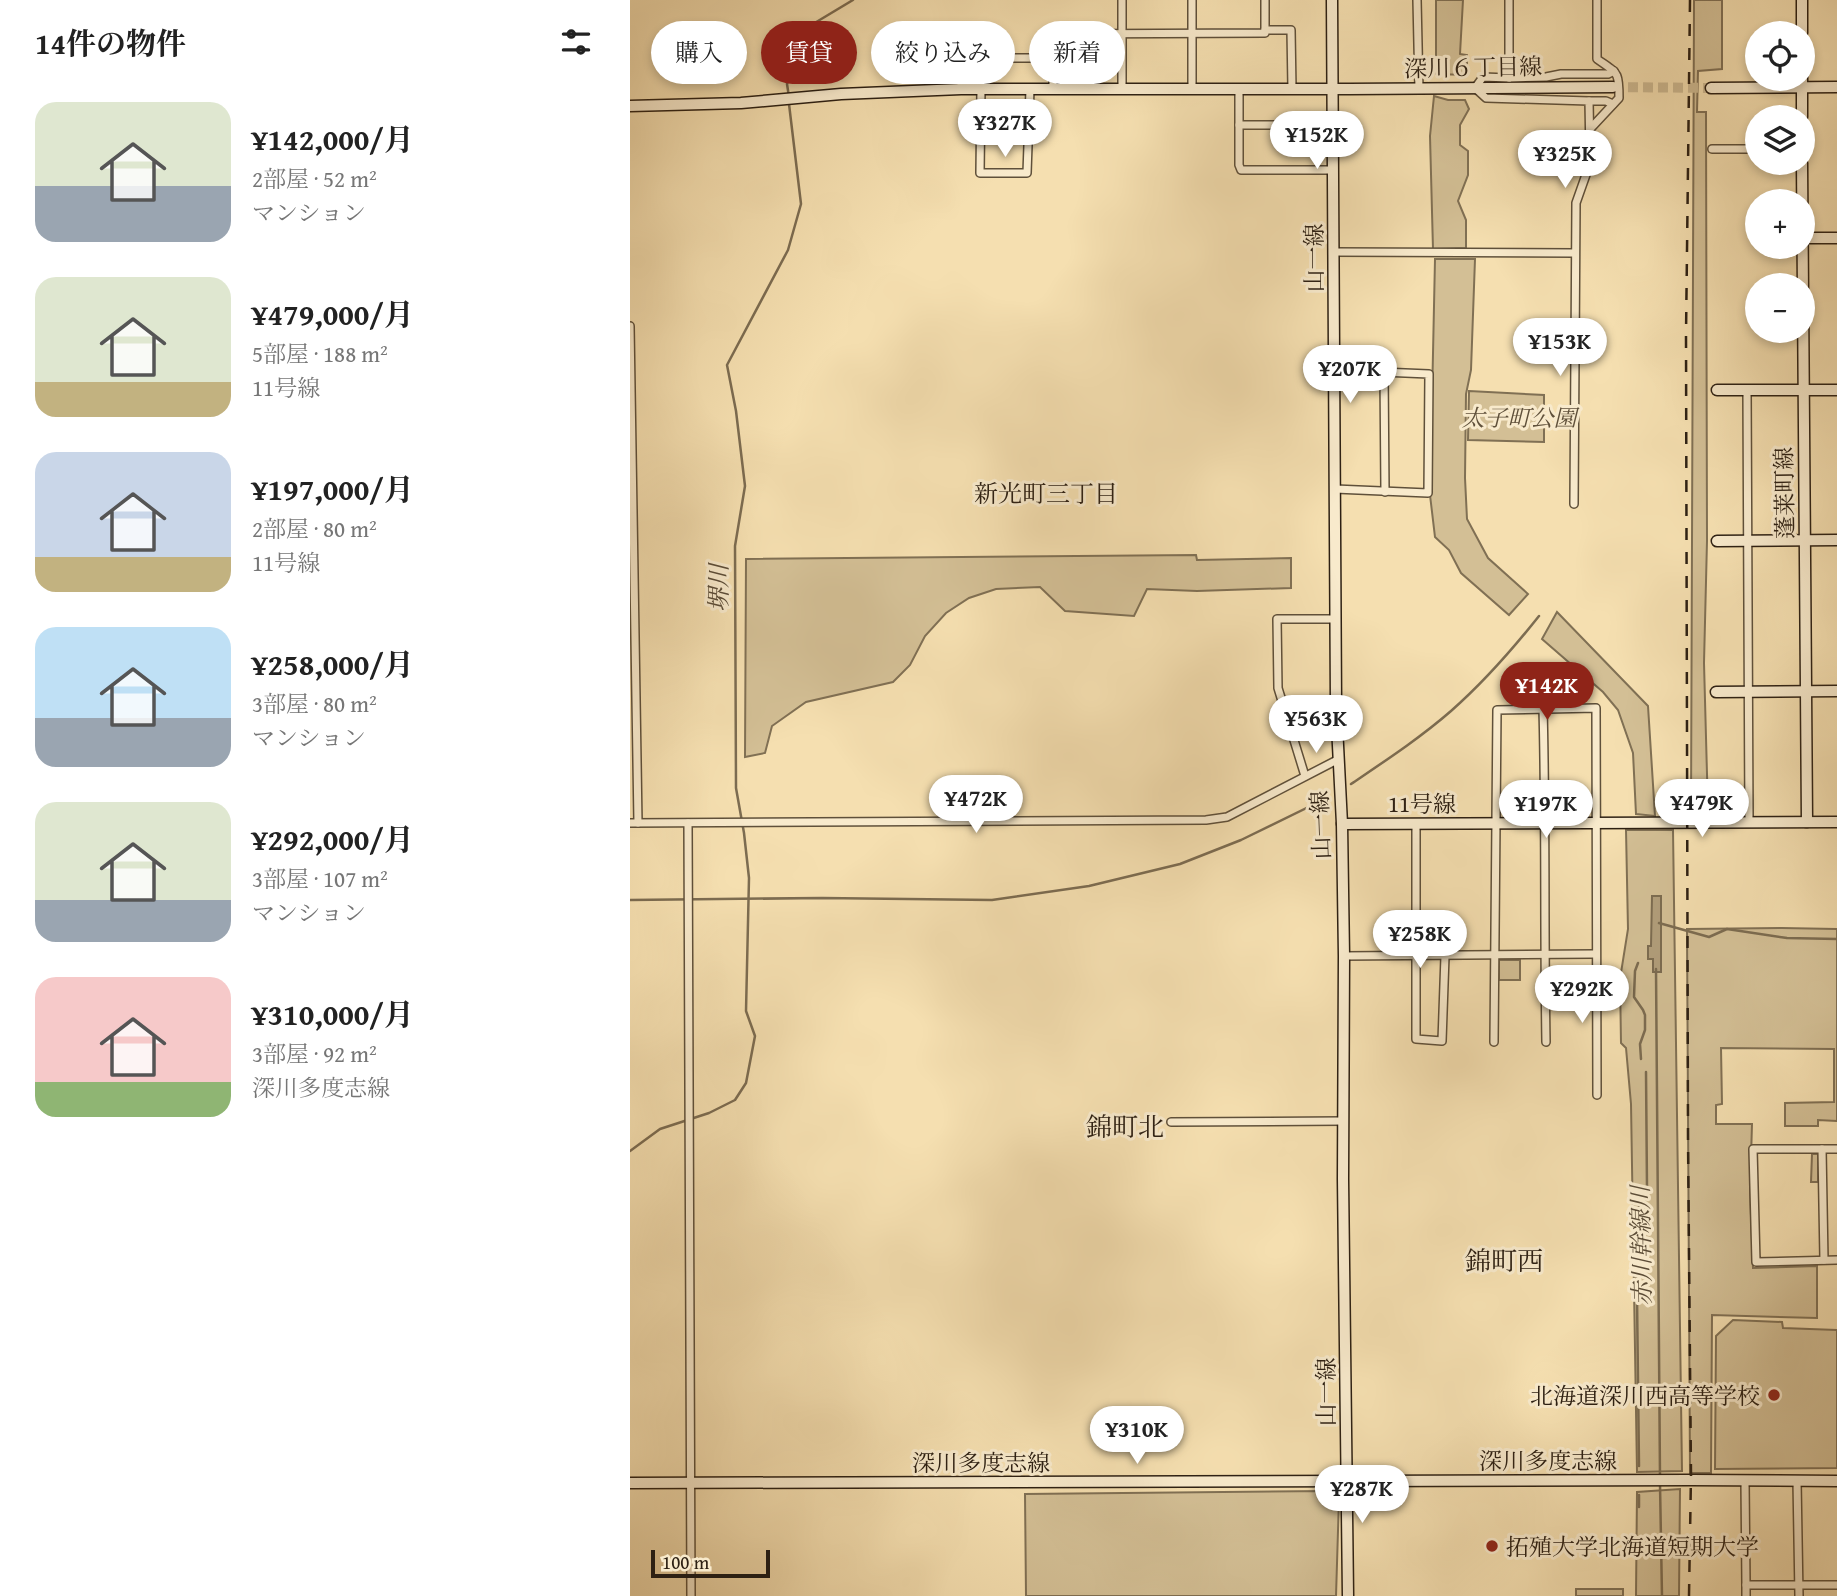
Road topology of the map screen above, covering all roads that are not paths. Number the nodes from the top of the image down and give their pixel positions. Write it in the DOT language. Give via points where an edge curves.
graph roads {
  1 [pos="1122,0"];
  2 [pos="1192,0"];
  3 [pos="1265,0"];
  4 [pos="1332,0"];
  5 [pos="1417,0"];
  6 [pos="1509,0"];
  7 [pos="1597,0"];
  8 [pos="1802,0"];
  9 [pos="1122,21"];
  10 [pos="1802,21"];
  11 [pos="1265,30"];
  12 [pos="1192,33"];
  13 [pos="1125,34"];
  14 [pos="1029,58"];
  15 [pos="1614,71"];
  16 [pos="1508,79"];
  17 [pos="1053,84"];
  18 [pos="1122,84"];
  19 [pos="1613,87"];
  20 [pos="1815,87"];
  21 [pos="1837,87"];
  22 [pos="1475,88"];
  23 [pos="1711,88"];
  24 [pos="1745,88"];
  25 [pos="961,89"];
  26 [pos="981,89"];
  27 [pos="1030,89"];
  28 [pos="1053,89"];
  29 [pos="1122,89"];
  30 [pos="1192,89"];
  31 [pos="1240,89"];
  32 [pos="1292,89"];
  33 [pos="1333,89"];
  34 [pos="1419,89"];
  35 [pos="1590,101"];
  36 [pos="1613,104"];
  37 [pos="630,106"];
  38 [pos="1239,125"];
  39 [pos="1333,125"];
  40 [pos="1590,129"];
  41 [pos="1712,149"];
  42 [pos="1745,149"];
  43 [pos="1333,170"];
  44 [pos="1815,238"];
  45 [pos="1837,238"];
  46 [pos="1334,252"];
  47 [pos="1575,253"];
  48 [pos="1803,259"];
  49 [pos="630,326"];
  50 [pos="1335,370"];
  51 [pos="1384,372"];
  52 [pos="1717,390"];
  53 [pos="1747,390"];
  54 [pos="1803,390"];
  55 [pos="1837,390"];
  56 [pos="1335,489"];
  57 [pos="1385,492"];
  58 [pos="1574,504"];
  59 [pos="1805,540"];
  60 [pos="1837,540"];
  61 [pos="1717,541"];
  62 [pos="1747,541"];
  63 [pos="1336,619"];
  64 [pos="1837,691"];
  65 [pos="1716,692"];
  66 [pos="1748,692"];
  67 [pos="1806,692"];
  68 [pos="1543,708"];
  69 [pos="1339,759"];
  70 [pos="1305,776"];
  71 [pos="1807,822"];
  72 [pos="1837,822"];
  73 [pos="634,823"];
  74 [pos="688,823"];
  75 [pos="1596,823"];
  76 [pos="1749,823"];
  77 [pos="1342,824"];
  78 [pos="1416,824"];
  79 [pos="1496,824"];
  80 [pos="1546,824"];
  81 [pos="1595,954"];
  82 [pos="1495,955"];
  83 [pos="1545,955"];
  84 [pos="1344,956"];
  85 [pos="1417,956"];
  86 [pos="1445,956"];
  87 [pos="1494,1042"];
  88 [pos="1546,1042"];
  89 [pos="1597,1095"];
  90 [pos="1344,1121"];
  91 [pos="1171,1122"];
  92 [pos="1822,1149"];
  93 [pos="1837,1149"];
  94 [pos="1824,1260"];
  95 [pos="1837,1260"];
  96 [pos="1346,1481"];
  97 [pos="1745,1481"];
  98 [pos="1797,1481"];
  99 [pos="1837,1481"];
  100 [pos="630,1483"];
  101 [pos="691,1483"];
  102 [pos="1746,1585"];
  103 [pos="1800,1585"];
  104 [pos="1837,1585"];
  105 [pos="691,1596"];
  106 [pos="1348,1596"];
  107 [pos="1746,1596"];
  108 [pos="1800,1596"];
  1 -- 9 [label="street"];
  2 -- 12 [label="street"];
  3 -- 11 [label="street"];
  4 -- 33 [label="street, 山一線"];
  5 -- 34 [label="street"];
  6 -- 16 [label="street"];
  7 -- 15 [label="street" via="1597,59"];
  8 -- 10 [label="street"];
  11 -- 12 [label="street"];
  11 -- 32 [label="street" via="1291,30"];
  12 -- 13 [label="street"];
  12 -- 30 [label="street"];
  14 -- 25 [label="street" via="962,58"];
  15 -- 16 [label="street"];
  15 -- 36 [label="street" via="1619,78 1619,98"];
  16 -- 22 [label="street" via="1483,78"];
  17 -- 28 [label="street"];
  18 -- 29 [label="street"];
  19 -- 22 [label="street, 深川６丁目線"];
  20 -- 21 [label="street"];
  22 -- 34 [label="street, 深川６丁目線"];
  22 -- 35 [label="street" via="1486,98"];
  23 -- 24 [label="street"];
  25 -- 26 [label="street, 深川６丁目線"];
  25 -- 37 [label="street, 深川６丁目線"];
  26 -- 27 [label="street, 深川６丁目線"];
  26 -- 27 [label="street" via="981,173 1027,173"];
  27 -- 28 [label="street, 深川６丁目線"];
  28 -- 29 [label="street, 深川６丁目線"];
  29 -- 30 [label="street, 深川６丁目線"];
  30 -- 31 [label="street, 深川６丁目線"];
  31 -- 32 [label="street, 深川６丁目線"];
  31 -- 38 [label="street"];
  32 -- 33 [label="street, 深川６丁目線"];
  33 -- 34 [label="street, 深川６丁目線"];
  33 -- 39 [label="street, 山一線"];
  35 -- 36 [label="street"];
  35 -- 40 [label="street"];
  36 -- 40 [label="street"];
  38 -- 39 [label="street"];
  38 -- 43 [label="street" via="1241,170"];
  39 -- 43 [label="street, 山一線"];
  40 -- 47 [label="street" via="1588,169 1576,203"];
  41 -- 42 [label="street"];
  43 -- 46 [label="street, 山一線"];
  44 -- 45 [label="street"];
  46 -- 47 [label="street"];
  46 -- 50 [label="street, 山一線"];
  47 -- 58 [label="street"];
  48 -- 54 [label="street, 蓬莱町線"];
  49 -- 73 [label="street"];
  50 -- 51 [label="street"];
  50 -- 56 [label="street, 山一線"];
  51 -- 57 [label="street"];
  51 -- 57 [label="street" via="1429,374 1428,493"];
  52 -- 53 [label="street"];
  53 -- 54 [label="street"];
  53 -- 62 [label="street"];
  54 -- 55 [label="street"];
  54 -- 59 [label="street, 蓬莱町線"];
  56 -- 57 [label="street"];
  56 -- 63 [label="street, 山一線"];
  59 -- 60 [label="street"];
  59 -- 62 [label="street"];
  59 -- 67 [label="street, 蓬莱町線"];
  61 -- 62 [label="street"];
  62 -- 66 [label="street"];
  63 -- 69 [label="street, 山一線"];
  63 -- 70 [label="street" via="1277,619 1278,688"];
  64 -- 67 [label="street"];
  65 -- 66 [label="street"];
  66 -- 67 [label="street"];
  66 -- 76 [label="street"];
  67 -- 71 [label="street, 蓬莱町線"];
  68 -- 75 [label="street" via="1596,708"];
  68 -- 79 [label="street" via="1497,710"];
  68 -- 80 [label="street"];
  69 -- 70 [label="street"];
  69 -- 77 [label="street, 山一線"];
  70 -- 74 [label="street" via="1227,817 1206,820"];
  71 -- 72 [label="street, 11号線"];
  71 -- 76 [label="street, 11号線"];
  73 -- 74 [label="street"];
  74 -- 101 [label="street"];
  75 -- 76 [label="street, 11号線"];
  75 -- 80 [label="street, 11号線"];
  75 -- 81 [label="street"];
  77 -- 78 [label="street, 11号線"];
  77 -- 84 [label="street, 山一線"];
  78 -- 79 [label="street, 11号線"];
  78 -- 85 [label="street"];
  79 -- 80 [label="street, 11号線"];
  79 -- 82 [label="street"];
  80 -- 83 [label="street"];
  81 -- 83 [label="street"];
  81 -- 89 [label="street"];
  82 -- 83 [label="street"];
  82 -- 86 [label="street"];
  82 -- 87 [label="street"];
  83 -- 88 [label="street"];
  84 -- 85 [label="street"];
  84 -- 90 [label="street, 山一線"];
  85 -- 86 [label="street"];
  85 -- 86 [label="street" via="1416,1039 1442,1041"];
  90 -- 91 [label="street"];
  90 -- 96 [label="street, 山一線"];
  92 -- 93 [label="street"];
  92 -- 94 [label="street"];
  92 -- 94 [label="street" via="1753,1149 1754,1212 1756,1262"];
  94 -- 95 [label="street"];
  96 -- 97 [label="street, 深川多度志線"];
  96 -- 101 [label="street, 深川多度志線"];
  96 -- 106 [label="street, 山一線"];
  97 -- 98 [label="street, 深川多度志線"];
  97 -- 102 [label="street"];
  98 -- 99 [label="street, 深川多度志線"];
  98 -- 103 [label="street"];
  100 -- 101 [label="street, 深川多度志線"];
  101 -- 105 [label="street"];
  102 -- 103 [label="street"];
  102 -- 107 [label="street"];
  103 -- 104 [label="street"];
  103 -- 108 [label="street"];
}
